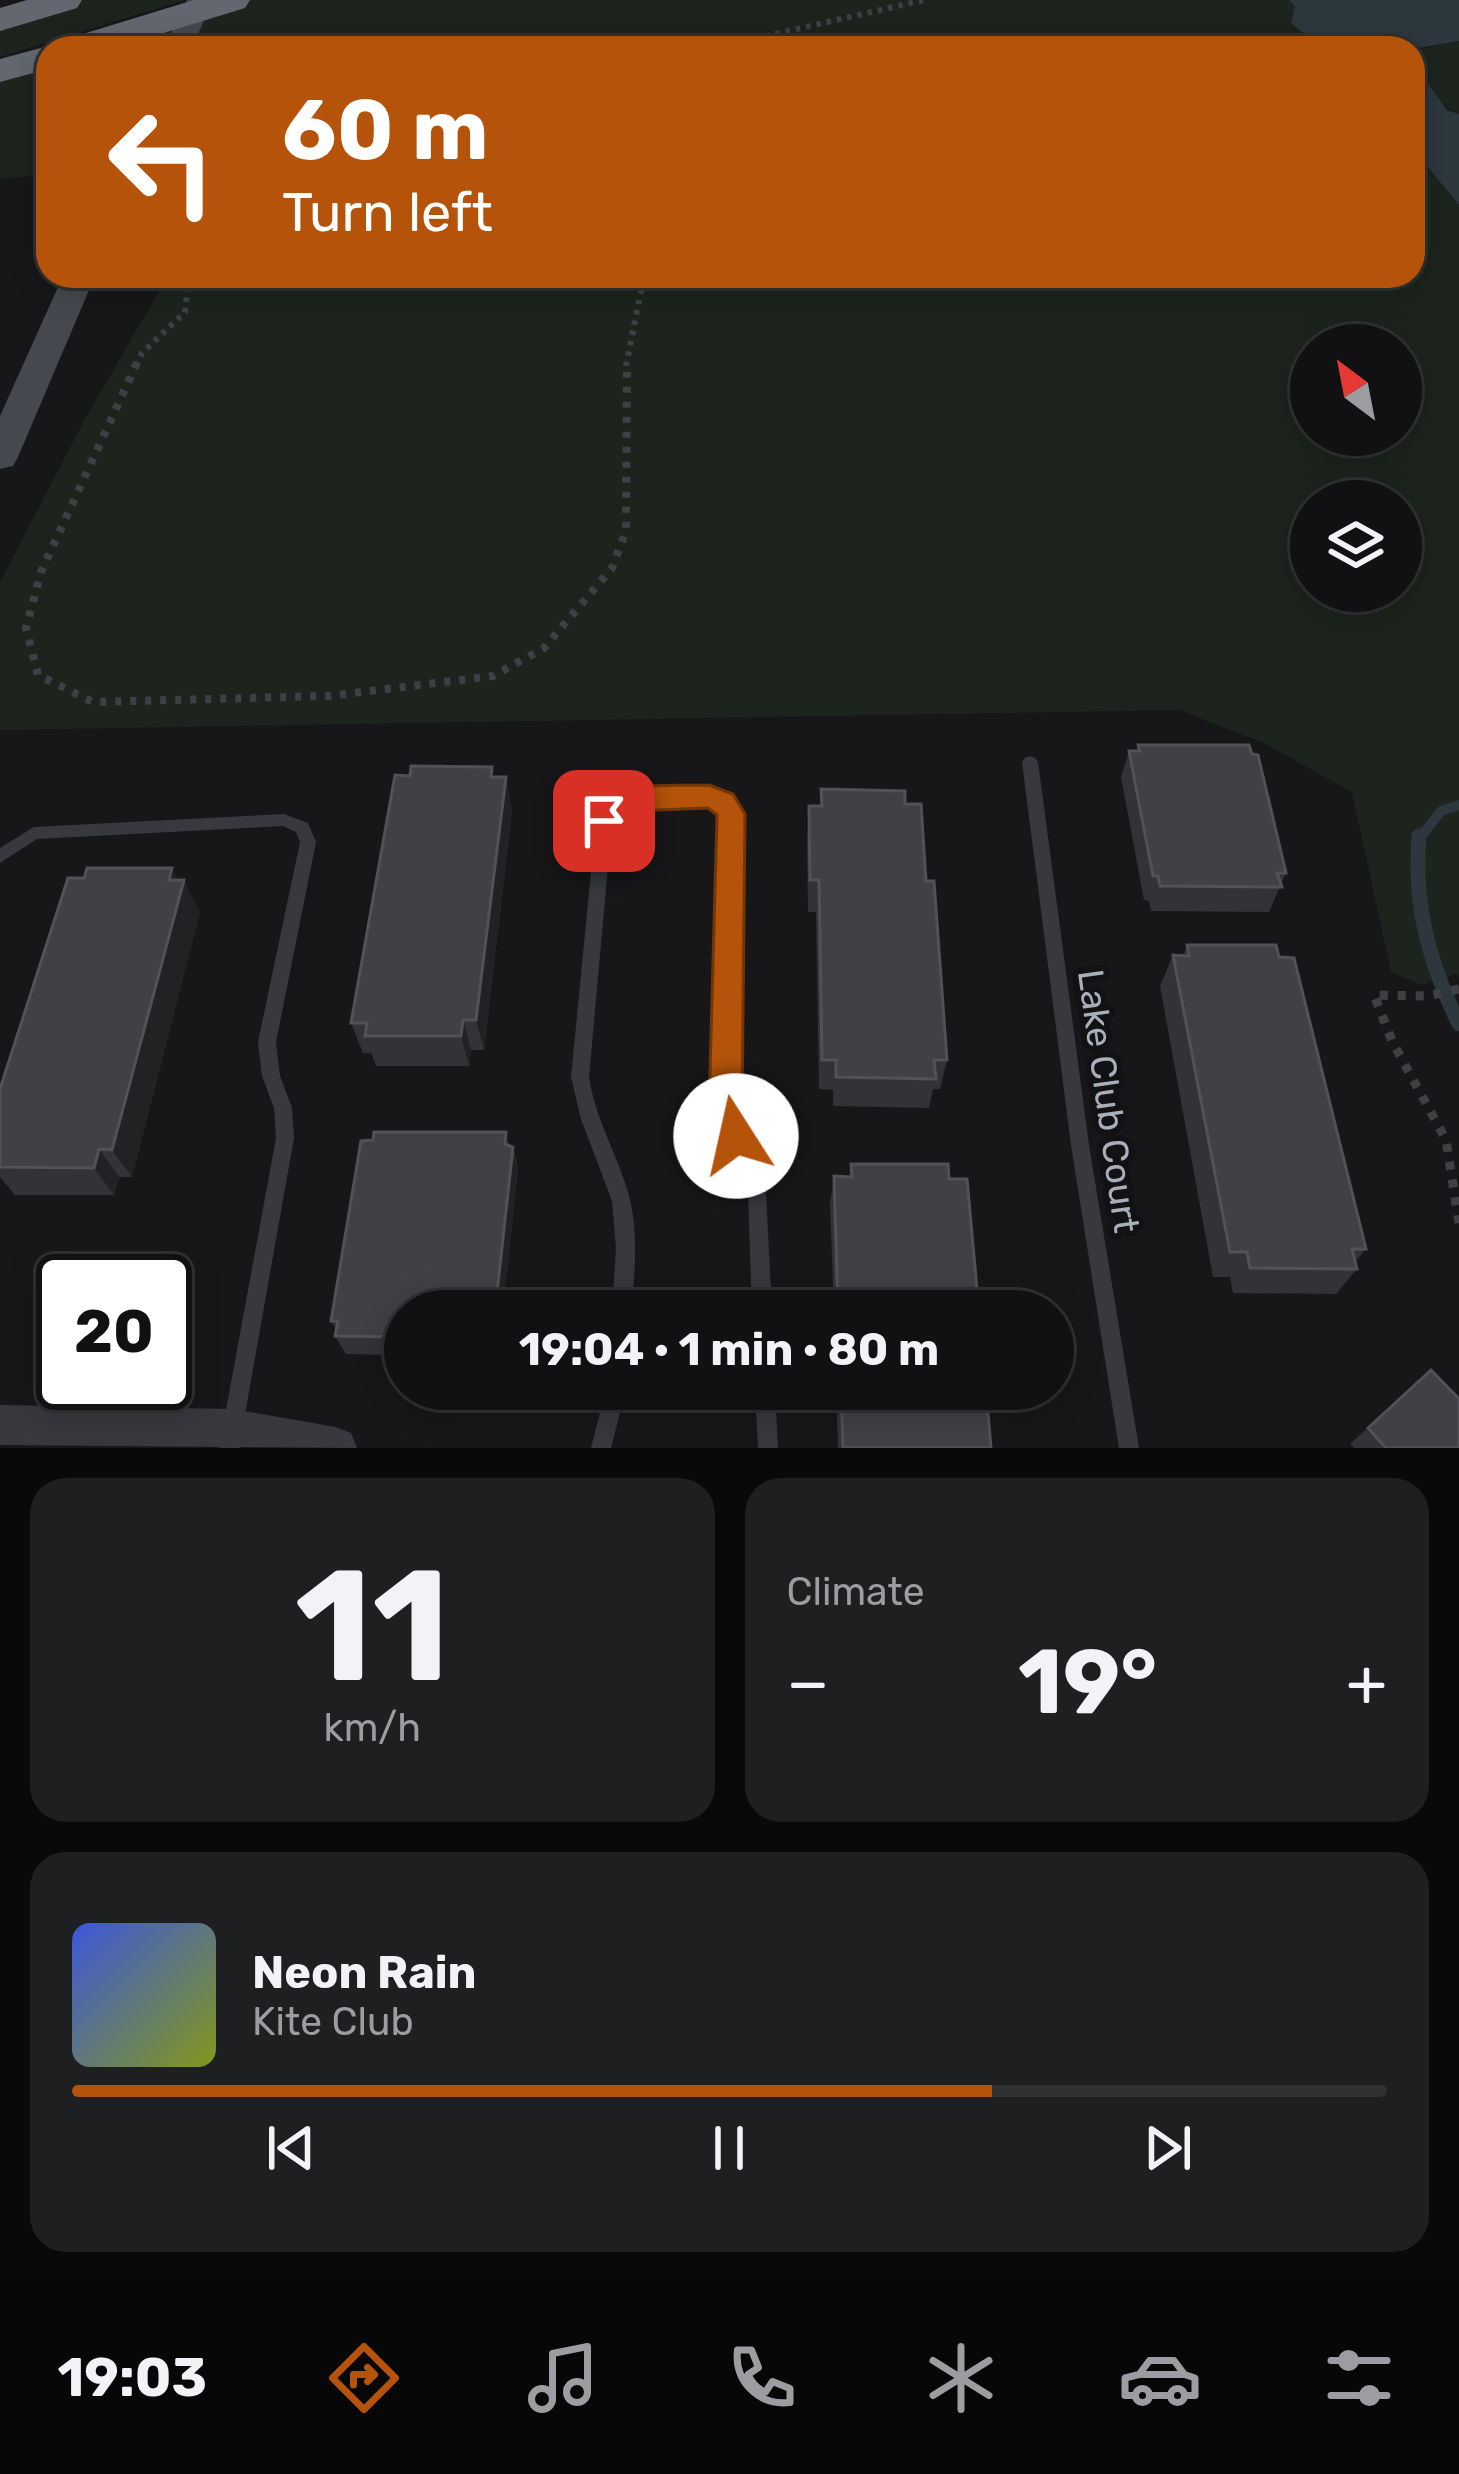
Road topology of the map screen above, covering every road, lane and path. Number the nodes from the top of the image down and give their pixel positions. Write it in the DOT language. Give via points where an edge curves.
graph roads {
  1 [pos="64,0"];
  2 [pos="200,0"];
  3 [pos="232,0"];
  4 [pos="924,0"];
  5 [pos="0,20"];
  6 [pos="115,36"];
  7 [pos="184,36"];
  8 [pos="766,36"];
  9 [pos="36,60"];
  10 [pos="0,71"];
  11 [pos="74,288"];
  12 [pos="188,288"];
  13 [pos="642,288"];
  14 [pos="2,448"];
  15 [pos="1030,762"];
  16 [pos="0,856"];
  17 [pos="1459,989"];
  18 [pos="1459,1223"];
  19 [pos="623,1290"];
  20 [pos="761,1290"];
  21 [pos="611,1410"];
  22 [pos="767,1410"];
  23 [pos="0,1425"];
  24 [pos="231,1439"];
  25 [pos="336,1448"];
  26 [pos="602,1448"];
  27 [pos="768,1448"];
  28 [pos="1129,1448"];
  1 -- 5 [label="highway"];
  2 -- 7 [label="main road"];
  3 -- 6 [label="highway"];
  4 -- 8 [label="path"];
  9 -- 10 [label="highway"];
  11 -- 14 [label="main road"];
  12 -- 13 [label="path" via="185,311 142,353 41,572 26,628 38,674 93,702 329,696 494,676 544,648 612,568 626,531 625,372"];
  15 -- 28 [label="lane, Lake Club Court"];
  16 -- 24 [label="lane" via="34,833 284,820 302,828 308,842 266,1042 285,1138"];
  17 -- 18 [label="path" via="1374,995 1446,1140"];
  19 -- 20 [label="lane" via="626,1222 584,1111 580,1077 604,821 626,800 709,796 731,814 725,1110 757,1193"];
  21 -- 26 [label="lane"];
  22 -- 27 [label="lane"];
  23 -- 24 [label="street"];
  24 -- 25 [label="street"];
}
